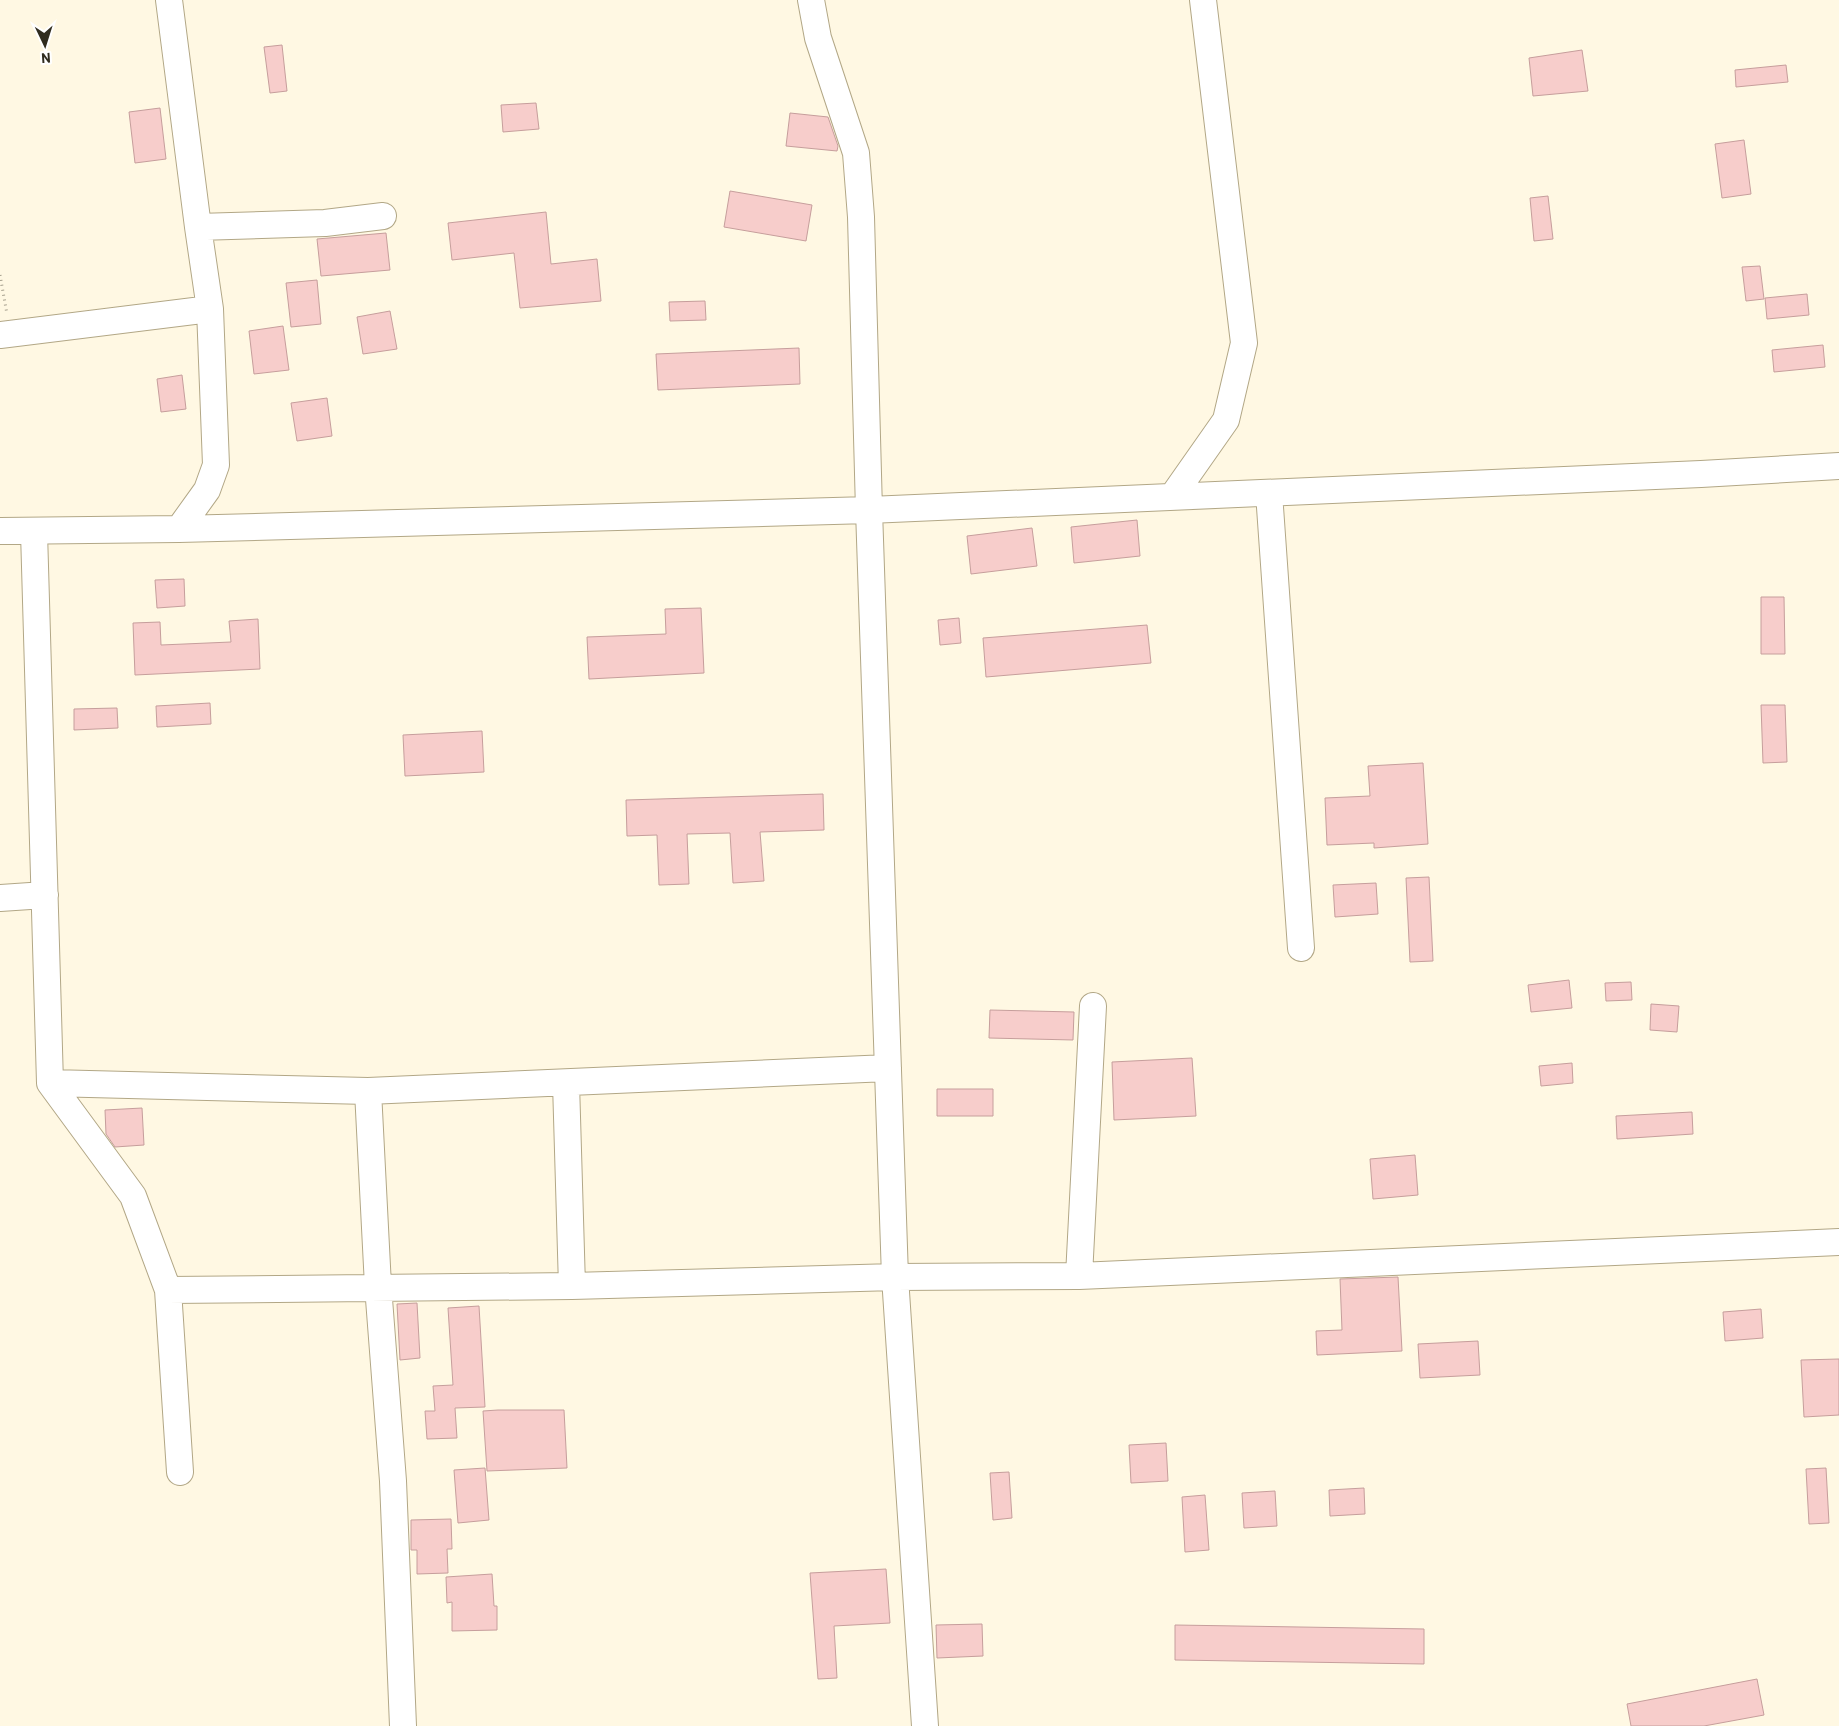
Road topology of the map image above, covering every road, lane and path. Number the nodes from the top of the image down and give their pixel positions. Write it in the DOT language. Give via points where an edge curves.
graph roads {
  1 [pos="169,0"];
  2 [pos="812,0"];
  3 [pos="1203,0"];
  4 [pos="382,216"];
  5 [pos="198,227"];
  6 [pos="0,275"];
  7 [pos="210,308"];
  8 [pos="5,334"];
  9 [pos="1839,466"];
  10 [pos="1269,493"];
  11 [pos="1172,497"];
  12 [pos="869,510"];
  13 [pos="179,530"];
  14 [pos="0,531"];
  15 [pos="34,532"];
  16 [pos="45,895"];
  17 [pos="0,898"];
  18 [pos="1301,948"];
  19 [pos="1093,1006"];
  20 [pos="888,1068"];
  21 [pos="50,1083"];
  22 [pos="566,1083"];
  23 [pos="368,1091"];
  24 [pos="1839,1242"];
  25 [pos="1078,1276"];
  26 [pos="896,1277"];
  27 [pos="378,1286"];
  28 [pos="572,1286"];
  29 [pos="168,1290"];
  30 [pos="180,1472"];
  31 [pos="403,1726"];
  32 [pos="925,1726"];
  1 -- 5 [label="street"];
  2 -- 12 [label="street" via="818,38 856,152 861,217"];
  3 -- 11 [label="street" via="1244,343 1226,420"];
  4 -- 5 [label="street" via="325,223"];
  5 -- 7 [label="street"];
  6 -- 8 [label="path"];
  7 -- 8 [label="street"];
  7 -- 13 [label="street" via="216,465 207,490"];
  9 -- 10 [label="street"];
  10 -- 11 [label="street"];
  10 -- 18 [label="street"];
  11 -- 12 [label="street"];
  12 -- 13 [label="street"];
  12 -- 20 [label="street"];
  13 -- 15 [label="street"];
  14 -- 15 [label="street"];
  15 -- 16 [label="street"];
  16 -- 17 [label="street"];
  16 -- 21 [label="street"];
  19 -- 25 [label="street"];
  20 -- 22 [label="street"];
  20 -- 26 [label="street"];
  21 -- 23 [label="street"];
  21 -- 29 [label="street" via="133,1196"];
  22 -- 23 [label="street"];
  22 -- 28 [label="street"];
  23 -- 27 [label="street"];
  24 -- 25 [label="street"];
  25 -- 26 [label="street"];
  26 -- 28 [label="street"];
  26 -- 32 [label="street"];
  27 -- 28 [label="street"];
  27 -- 29 [label="street"];
  27 -- 31 [label="street" via="393,1481"];
  29 -- 30 [label="street"];
}
